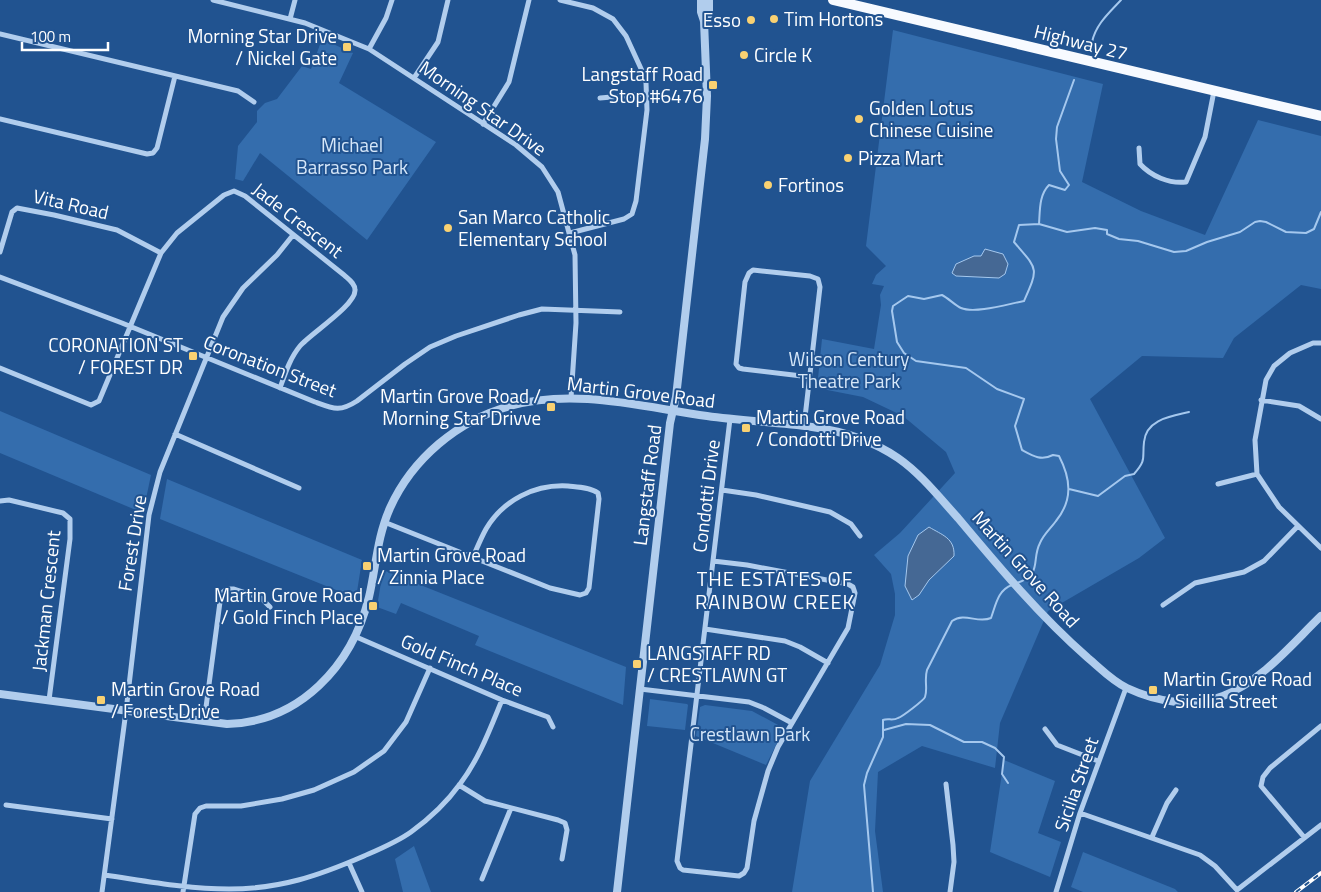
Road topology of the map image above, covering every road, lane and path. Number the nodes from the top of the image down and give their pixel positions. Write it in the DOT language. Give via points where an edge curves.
graph roads {
  1 [pos="213,0"];
  2 [pos="295,0"];
  3 [pos="392,0"];
  4 [pos="448,0"];
  5 [pos="529,0"];
  6 [pos="560,0"];
  7 [pos="701,0"];
  8 [pos="709,0"];
  9 [pos="833,0"];
  10 [pos="290,19"];
  11 [pos="704,21"];
  12 [pos="0,34"];
  13 [pos="369,48"];
  14 [pos="175,76"];
  15 [pos="414,78"];
  16 [pos="1214,92"];
  17 [pos="648,94"];
  18 [pos="600,98"];
  19 [pos="254,102"];
  20 [pos="1321,116"];
  21 [pos="0,119"];
  22 [pos="483,124"];
  23 [pos="1139,148"];
  24 [pos="570,234"];
  25 [pos="293,235"];
  26 [pos="0,252"];
  27 [pos="161,253"];
  28 [pos="0,277"];
  29 [pos="576,311"];
  30 [pos="620,312"];
  31 [pos="131,327"];
  32 [pos="1321,343"];
  33 [pos="206,357"];
  34 [pos="0,368"];
  35 [pos="810,377"];
  36 [pos="280,388"];
  37 [pos="571,398"];
  38 [pos="1261,400"];
  39 [pos="673,411"];
  40 [pos="730,419"];
  41 [pos="1321,419"];
  42 [pos="804,426"];
  43 [pos="174,434"];
  44 [pos="1257,474"];
  45 [pos="1218,484"];
  46 [pos="299,488"];
  47 [pos="722,490"];
  48 [pos="0,501"];
  49 [pos="384,522"];
  50 [pos="1298,526"];
  51 [pos="860,536"];
  52 [pos="1321,548"];
  53 [pos="473,557"];
  54 [pos="713,561"];
  55 [pos="1163,605"];
  56 [pos="270,607"];
  57 [pos="1321,616"];
  58 [pos="705,629"];
  59 [pos="354,636"];
  60 [pos="828,663"];
  61 [pos="430,668"];
  62 [pos="1126,688"];
  63 [pos="640,689"];
  64 [pos="0,694"];
  65 [pos="697,696"];
  66 [pos="50,700"];
  67 [pos="502,700"];
  68 [pos="126,711"];
  69 [pos="204,722"];
  70 [pos="792,723"];
  71 [pos="1321,726"];
  72 [pos="552,727"];
  73 [pos="1045,729"];
  74 [pos="1098,761"];
  75 [pos="946,784"];
  76 [pos="459,785"];
  77 [pos="1176,790"];
  78 [pos="6,805"];
  79 [pos="511,808"];
  80 [pos="1080,813"];
  81 [pos="112,819"];
  82 [pos="1321,825"];
  83 [pos="1152,837"];
  84 [pos="1304,837"];
  85 [pos="562,859"];
  86 [pos="348,863"];
  87 [pos="104,875"];
  88 [pos="482,878"];
  89 [pos="184,889"];
  90 [pos="102,892"];
  91 [pos="362,892"];
  92 [pos="617,892"];
  93 [pos="950,892"];
  94 [pos="1056,892"];
  1 -- 10 [label="street, Morning Star Drive"];
  2 -- 10 [label="street"];
  3 -- 13 [label="street"];
  4 -- 15 [label="street" via="438,42"];
  5 -- 22 [label="street" via="509,82"];
  6 -- 17 [label="street" via="601,11 618,24 643,73"];
  7 -- 11 [label="street, Langstaff Road"];
  8 -- 11 [label="street, Langstaff Road" via="709,14"];
  9 -- 16 [label="main road, Highway 27"];
  10 -- 13 [label="street, Morning Star Drive"];
  11 -- 39 [label="street, Langstaff Road" via="705,139"];
  12 -- 14 [label="street"];
  13 -- 15 [label="street, Morning Star Drive"];
  14 -- 19 [label="street" via="238,91"];
  14 -- 21 [label="street" via="153,153"];
  15 -- 22 [label="street, Morning Star Drive"];
  16 -- 20 [label="main road, Highway 27"];
  16 -- 23 [label="street" via="1205,137 1186,182 1176,183 1148,172 1140,164"];
  17 -- 18 [label="street"];
  17 -- 24 [label="street" via="632,214"];
  22 -- 24 [label="street, Morning Star Drive" via="526,152 542,167 558,192"];
  24 -- 29 [label="street, Morning Star Drive" via="576,267"];
  25 -- 27 [label="street, Jade Crescent" via="245,196 234,191 224,195 177,233"];
  25 -- 33 [label="street, Forest Drive" via="234,300"];
  25 -- 36 [label="street, Jade Crescent" via="351,281 355,288 354,295 340,312 298,349"];
  26 -- 27 [label="street, Vita Road" via="12,212 22,208 117,230"];
  27 -- 31 [label="street, Jade Crescent"];
  28 -- 31 [label="street, Coronation Street"];
  29 -- 30 [label="street"];
  29 -- 36 [label="street, Coronation Street" via="532,310 440,343 416,355 343,409 334,409"];
  29 -- 37 [label="street, Morning Star Drive"];
  31 -- 33 [label="street, Coronation Street"];
  31 -- 34 [label="street, Jade Crescent" via="99,401 91,406"];
  32 -- 38 [label="street" via="1290,353 1274,366"];
  33 -- 36 [label="street, Coronation Street"];
  33 -- 43 [label="street, Forest Drive"];
  35 -- 35 [label="street" via="818,279 753,270 745,282 736,358 739,368"];
  35 -- 42 [label="street"];
  37 -- 39 [label="street, Martin Grove Road"];
  37 -- 49 [label="street, Martin Grove Road" via="511,405 476,419 453,433 409,476"];
  38 -- 41 [label="street" via="1299,406"];
  38 -- 44 [label="street" via="1255,440"];
  39 -- 40 [label="street, Martin Grove Road"];
  39 -- 63 [label="street, Langstaff Road"];
  40 -- 42 [label="street, Martin Grove Road"];
  40 -- 47 [label="street, Condotti Drive"];
  42 -- 62 [label="street, Martin Grove Road" via="846,434 891,453 920,477 1062,636"];
  43 -- 46 [label="street"];
  43 -- 68 [label="street, Forest Drive" via="149,515"];
  44 -- 45 [label="street"];
  44 -- 50 [label="street" via="1279,507"];
  47 -- 51 [label="street" via="830,512 852,524"];
  47 -- 54 [label="street, Condotti Drive"];
  48 -- 66 [label="street, Jackman Crescent" via="9,500 63,513 70,519"];
  49 -- 53 [label="street"];
  49 -- 59 [label="street, Martin Grove Road" via="366,606"];
  50 -- 52 [label="street"];
  50 -- 55 [label="street" via="1264,561 1244,572 1195,583"];
  53 -- 53 [label="street" via="550,588 583,595 589,588 599,496 593,490 562,486 538,489 520,496 494,517"];
  54 -- 58 [label="street, Condotti Drive"];
  54 -- 60 [label="street" via="853,587 855,593 848,628"];
  56 -- 69 [label="street" via="261,598 234,588 223,592"];
  57 -- 62 [label="street, Martin Grove Road" via="1265,672 1223,696 1195,703 1175,703"];
  58 -- 60 [label="street" via="785,641"];
  58 -- 65 [label="street, Condotti Drive"];
  59 -- 61 [label="street, Gold Finch Place"];
  59 -- 69 [label="street, Martin Grove Road" via="326,678 287,709 242,723"];
  60 -- 70 [label="street"];
  61 -- 67 [label="street, Gold Finch Place"];
  61 -- 89 [label="street" via="406,722 384,750 354,772 314,790 282,799 200,808 195,814"];
  62 -- 74 [label="street, Sicilia Street"];
  63 -- 65 [label="street"];
  63 -- 92 [label="street, Langstaff Road"];
  64 -- 66 [label="street, Martin Grove Road"];
  65 -- 70 [label="street" via="757,704"];
  65 -- 70 [label="street, Condotti Drive" via="677,861 683,870 733,876 744,873 768,771"];
  66 -- 68 [label="street, Martin Grove Road"];
  67 -- 72 [label="street, Gold Finch Place" via="548,717"];
  67 -- 76 [label="street" via="477,758"];
  68 -- 69 [label="street, Martin Grove Road"];
  68 -- 81 [label="street, Forest Drive"];
  71 -- 84 [label="street" via="1270,768 1261,786"];
  73 -- 74 [label="street" via="1057,745"];
  74 -- 80 [label="street, Sicilia Street"];
  75 -- 93 [label="street" via="954,845"];
  76 -- 79 [label="street" via="485,801"];
  76 -- 86 [label="street" via="411,832"];
  77 -- 83 [label="street" via="1167,802"];
  78 -- 81 [label="street"];
  79 -- 85 [label="street" via="565,823 567,830"];
  79 -- 88 [label="street"];
  80 -- 83 [label="street"];
  80 -- 94 [label="street, Sicilia Street"];
  81 -- 87 [label="street, Forest Drive"];
  82 -- 84 [label="street"];
  83 -- 84 [label="street" via="1200,855 1216,866 1237,890"];
  86 -- 89 [label="street" via="287,883 232,889"];
  86 -- 91 [label="street"];
  87 -- 89 [label="street"];
  87 -- 90 [label="street, Forest Drive"];
}
